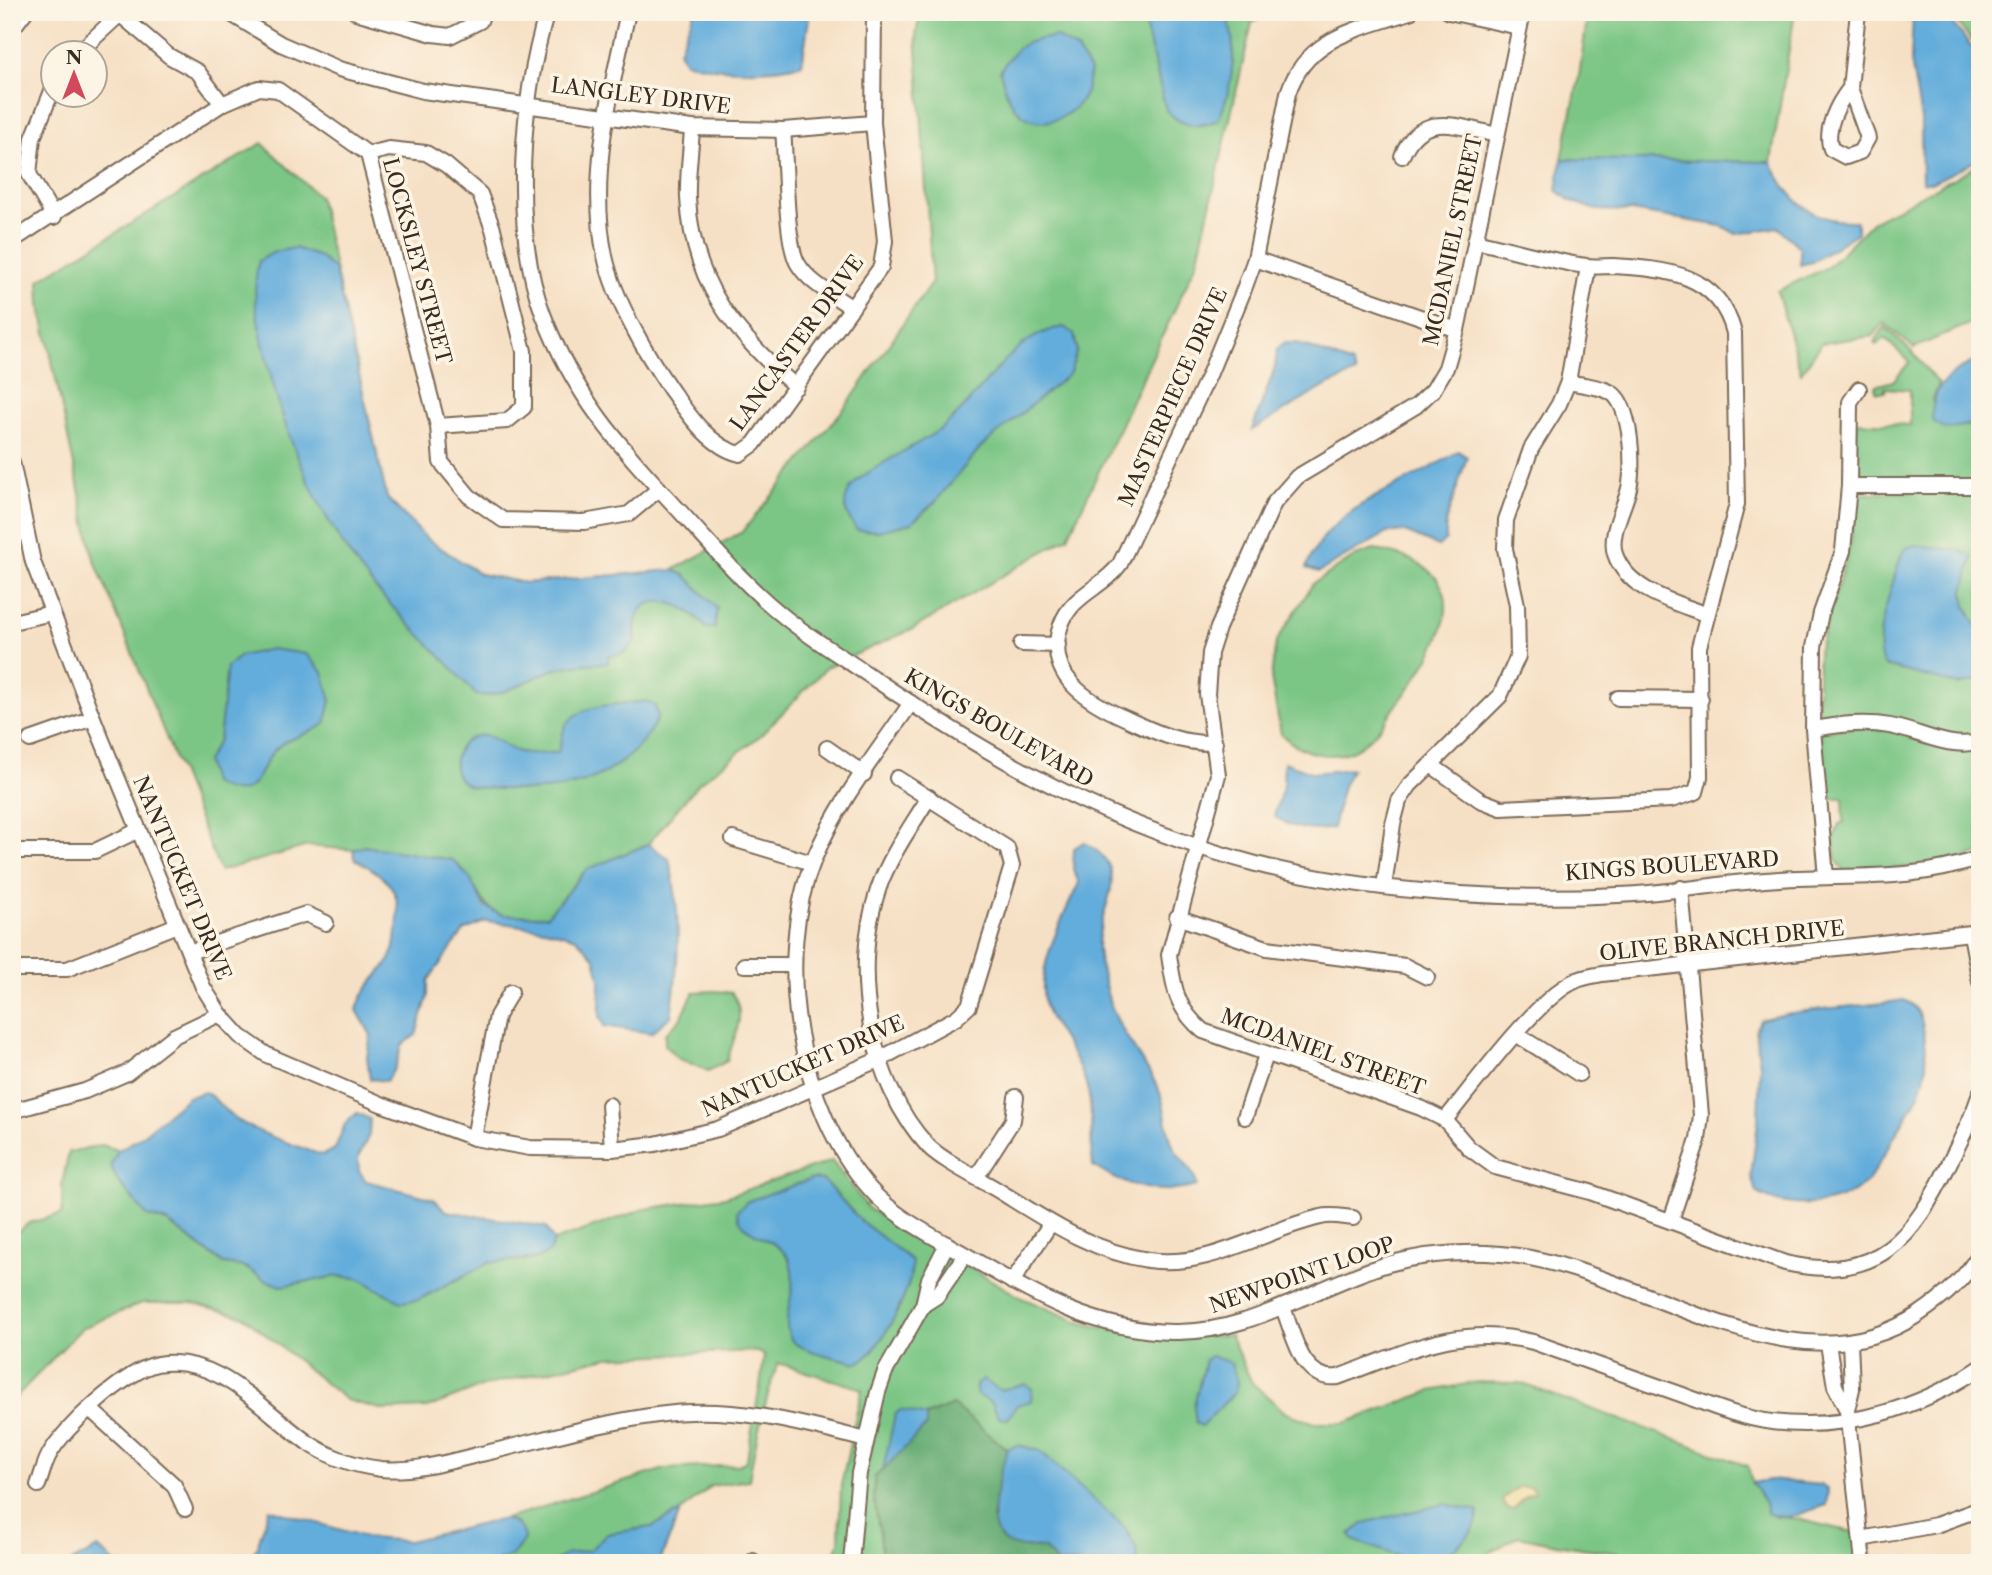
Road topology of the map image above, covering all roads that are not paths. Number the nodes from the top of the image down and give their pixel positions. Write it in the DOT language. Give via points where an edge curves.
graph roads {
  1 [pos="25,12"];
  2 [pos="228,12"];
  3 [pos="356,12"];
  4 [pos="483,12"];
  5 [pos="547,12"];
  6 [pos="628,12"];
  7 [pos="874,12"];
  8 [pos="1410,12"];
  9 [pos="1450,12"];
  10 [pos="1858,12"];
  11 [pos="118,13"];
  12 [pos="1521,20"];
  13 [pos="12,29"];
  14 [pos="93,38"];
  15 [pos="1850,88"];
  16 [pos="222,104"];
  17 [pos="530,104"];
  18 [pos="45,108"];
  19 [pos="606,115"];
  20 [pos="873,123"];
  21 [pos="692,128"];
  22 [pos="783,130"];
  23 [pos="1497,135"];
  24 [pos="368,154"];
  25 [pos="1402,156"];
  26 [pos="54,217"];
  27 [pos="12,241"];
  28 [pos="1475,241"];
  29 [pos="1255,259"];
  30 [pos="1588,267"];
  31 [pos="852,308"];
  32 [pos="1457,330"];
  33 [pos="1568,382"];
  34 [pos="796,387"];
  35 [pos="1859,388"];
  36 [pos="438,426"];
  37 [pos="12,462"];
  38 [pos="1849,486"];
  39 [pos="1980,486"];
  40 [pos="659,489"];
  41 [pos="17,509"];
  42 [pos="52,612"];
  43 [pos="1705,614"];
  44 [pos="12,622"];
  45 [pos="1021,644"];
  46 [pos="1058,645"];
  47 [pos="1618,698"];
  48 [pos="1701,699"];
  49 [pos="911,703"];
  50 [pos="93,718"];
  51 [pos="1813,729"];
  52 [pos="30,740"];
  53 [pos="1980,742"];
  54 [pos="1214,743"];
  55 [pos="827,748"];
  56 [pos="1431,765"];
  57 [pos="863,774"];
  58 [pos="897,778"];
  59 [pos="929,797"];
  60 [pos="139,830"];
  61 [pos="733,839"];
  62 [pos="1199,846"];
  63 [pos="12,851"];
  64 [pos="1980,858"];
  65 [pos="812,863"];
  66 [pos="1826,877"];
  67 [pos="1384,887"];
  68 [pos="1681,888"];
  69 [pos="1177,916"];
  70 [pos="326,923"];
  71 [pos="177,925"];
  72 [pos="1975,933"];
  73 [pos="189,952"];
  74 [pos="744,965"];
  75 [pos="793,965"];
  76 [pos="1687,965"];
  77 [pos="12,969"];
  78 [pos="1427,977"];
  79 [pos="1980,982"];
  80 [pos="511,992"];
  81 [pos="220,1014"];
  82 [pos="1516,1034"];
  83 [pos="1266,1055"];
  84 [pos="880,1059"];
  85 [pos="1579,1074"];
  86 [pos="813,1087"];
  87 [pos="1980,1093"];
  88 [pos="1016,1097"];
  89 [pos="609,1105"];
  90 [pos="12,1111"];
  91 [pos="1245,1117"];
  92 [pos="1445,1120"];
  93 [pos="474,1138"];
  94 [pos="612,1149"];
  95 [pos="977,1177"];
  96 [pos="1353,1218"];
  97 [pos="1671,1220"];
  98 [pos="1051,1223"];
  99 [pos="947,1244"];
  100 [pos="1980,1253"];
  101 [pos="965,1255"];
  102 [pos="1012,1283"];
  103 [pos="923,1305"];
  104 [pos="1283,1308"];
  105 [pos="1850,1341"];
  106 [pos="1828,1344"];
  107 [pos="1980,1368"];
  108 [pos="90,1409"];
  109 [pos="1847,1415"];
  110 [pos="866,1440"];
  111 [pos="38,1485"];
  112 [pos="185,1509"];
  113 [pos="1980,1509"];
  114 [pos="1861,1539"];
  115 [pos="851,1563"];
  116 [pos="1863,1563"];
  1 -- 13 [label="street"];
  2 -- 17 [label="street, LANGLEY DRIVE" via="281,44 339,69 423,91"];
  3 -- 4 [label="street" via="450,36 480,21"];
  5 -- 17 [label="street, KINGS BOULEVARD"];
  6 -- 19 [label="street, LANCASTER DRIVE"];
  7 -- 20 [label="street, LANCASTER DRIVE"];
  8 -- 29 [label="street, MASTERPIECE DRIVE" via="1328,41 1312,52 1296,74 1288,93"];
  9 -- 12 [label="street"];
  10 -- 15 [label="street"];
  11 -- 14 [label="street"];
  11 -- 16 [label="street" via="169,56 198,72"];
  12 -- 23 [label="street, MCDANIEL STREET"];
  16 -- 24 [label="street, LOCKSLEY STREET" via="259,88 278,90"];
  16 -- 26 [label="street, LOCKSLEY STREET"];
  17 -- 19 [label="street, LANGLEY DRIVE"];
  17 -- 40 [label="street, KINGS BOULEVARD" via="522,187 542,310 575,385 603,426"];
  18 -- 26 [label="street" via="33,138 29,174"];
  19 -- 21 [label="street, LANGLEY DRIVE"];
  19 -- 34 [label="street, LANCASTER DRIVE" via="599,202 605,257 623,303 685,409 723,450 740,454 754,444"];
  20 -- 22 [label="street, LANGLEY DRIVE"];
  20 -- 31 [label="street, LANCASTER DRIVE" via="885,241 881,267"];
  21 -- 22 [label="street, LANGLEY DRIVE"];
  21 -- 34 [label="street" via="688,197 694,249 715,300 754,349"];
  22 -- 31 [label="street" via="797,262 809,277"];
  23 -- 25 [label="street" via="1431,125 1411,137"];
  23 -- 28 [label="street, MCDANIEL STREET"];
  24 -- 36 [label="street, LOCKSLEY STREET"];
  24 -- 36 [label="street" via="389,149 426,153 480,194 493,229 524,351 524,407 506,421"];
  26 -- 27 [label="street, LOCKSLEY STREET"];
  28 -- 30 [label="street"];
  28 -- 32 [label="street, MCDANIEL STREET"];
  29 -- 32 [label="street"];
  29 -- 46 [label="street, MASTERPIECE DRIVE" via="1209,375 1125,556 1108,577 1071,605 1061,624"];
  30 -- 33 [label="street"];
  30 -- 43 [label="street" via="1661,270 1687,276 1729,310 1734,333 1737,504"];
  31 -- 34 [label="street, LANCASTER DRIVE"];
  32 -- 54 [label="street, MCDANIEL STREET" via="1446,368 1424,398 1297,477 1274,503 1212,646 1207,694"];
  33 -- 43 [label="street" via="1612,393 1625,411 1630,488 1615,534 1614,553 1627,574 1655,595"];
  33 -- 56 [label="street" via="1531,449 1506,520 1505,549 1517,605 1518,656 1500,696"];
  35 -- 38 [label="street" via="1850,402"];
  36 -- 40 [label="street, LOCKSLEY STREET" via="441,462 469,496 503,520 584,523 629,514"];
  37 -- 41 [label="street, NANTUCKET DRIVE"];
  38 -- 39 [label="street"];
  38 -- 51 [label="street" via="1843,551 1814,647"];
  40 -- 49 [label="street, KINGS BOULEVARD" via="787,619"];
  41 -- 42 [label="street, NANTUCKET DRIVE"];
  42 -- 44 [label="street"];
  42 -- 50 [label="street, NANTUCKET DRIVE"];
  43 -- 48 [label="street" via="1699,647"];
  45 -- 46 [label="street"];
  46 -- 54 [label="street" via="1066,677 1088,700 1176,740"];
  47 -- 48 [label="street"];
  48 -- 56 [label="street" via="1696,792 1671,800 1501,808 1480,800"];
  49 -- 57 [label="street, NEWPOINT LOOP"];
  49 -- 62 [label="street, KINGS BOULEVARD" via="1049,786 1111,816"];
  50 -- 52 [label="street"];
  50 -- 60 [label="street, NANTUCKET DRIVE"];
  51 -- 53 [label="street" via="1859,722 1891,726 1960,746"];
  51 -- 66 [label="street"];
  54 -- 62 [label="street, MCDANIEL STREET" via="1218,775"];
  55 -- 57 [label="street"];
  56 -- 67 [label="street" via="1399,801"];
  57 -- 65 [label="street, NEWPOINT LOOP" via="827,828"];
  58 -- 59 [label="street, NANTUCKET DRIVE"];
  59 -- 84 [label="street" via="888,866 869,921 866,1003"];
  59 -- 84 [label="street, NANTUCKET DRIVE" via="1007,848 1012,866 969,1006 956,1018"];
  60 -- 63 [label="street" via="95,850"];
  60 -- 71 [label="street, NANTUCKET DRIVE"];
  61 -- 65 [label="street"];
  62 -- 67 [label="street, KINGS BOULEVARD" via="1269,867"];
  62 -- 69 [label="street, MCDANIEL STREET"];
  64 -- 66 [label="street, KINGS BOULEVARD" via="1903,877"];
  65 -- 75 [label="street, NEWPOINT LOOP" via="800,902"];
  66 -- 68 [label="street, KINGS BOULEVARD"];
  67 -- 68 [label="street, KINGS BOULEVARD" via="1530,896 1619,895"];
  68 -- 76 [label="street"];
  69 -- 78 [label="street" via="1267,948 1405,966"];
  69 -- 83 [label="street, MCDANIEL STREET" via="1168,955 1185,1015 1203,1031"];
  70 -- 73 [label="street" via="306,914"];
  71 -- 73 [label="street, NANTUCKET DRIVE"];
  71 -- 77 [label="street" via="67,969"];
  72 -- 76 [label="street, OLIVE BRANCH DRIVE"];
  72 -- 79 [label="street"];
  73 -- 81 [label="street, NANTUCKET DRIVE"];
  74 -- 75 [label="street"];
  75 -- 86 [label="street, NEWPOINT LOOP" via="799,1037"];
  76 -- 82 [label="street, OLIVE BRANCH DRIVE" via="1576,980 1556,993"];
  76 -- 97 [label="street" via="1701,1115 1698,1140"];
  80 -- 93 [label="street" via="497,1016"];
  81 -- 90 [label="street" via="174,1036 127,1073 85,1091"];
  81 -- 93 [label="street, NANTUCKET DRIVE" via="267,1055"];
  82 -- 85 [label="street"];
  82 -- 92 [label="street, OLIVE BRANCH DRIVE"];
  83 -- 91 [label="street"];
  83 -- 92 [label="street, MCDANIEL STREET"];
  84 -- 86 [label="street, NANTUCKET DRIVE"];
  84 -- 95 [label="street" via="900,1105 929,1147"];
  86 -- 94 [label="street, NANTUCKET DRIVE" via="718,1129"];
  86 -- 99 [label="street, NEWPOINT LOOP" via="850,1165 872,1192"];
  87 -- 97 [label="street, MCDANIEL STREET" via="1923,1214 1904,1238 1866,1261 1839,1268 1798,1266"];
  88 -- 95 [label="street" via="1013,1120"];
  89 -- 94 [label="street"];
  92 -- 97 [label="street, MCDANIEL STREET" via="1469,1148 1495,1167"];
  93 -- 94 [label="street, NANTUCKET DRIVE" via="530,1148"];
  95 -- 98 [label="street"];
  96 -- 98 [label="street" via="1324,1216 1213,1256 1178,1261 1149,1260 1093,1245"];
  98 -- 102 [label="street"];
  99 -- 101 [label="street, NEWPOINT LOOP"];
  99 -- 103 [label="street" via="929,1279"];
  100 -- 105 [label="street, NEWPOINT LOOP" via="1945,1297 1874,1336"];
  101 -- 102 [label="street, NEWPOINT LOOP"];
  101 -- 103 [label="street" via="937,1296"];
  102 -- 104 [label="street, NEWPOINT LOOP" via="1066,1311 1143,1331 1210,1329"];
  103 -- 110 [label="street" via="885,1372"];
  104 -- 106 [label="street, NEWPOINT LOOP" via="1390,1264 1427,1256 1498,1254 1563,1264 1756,1334"];
  104 -- 109 [label="street" via="1305,1363 1326,1377 1338,1377 1436,1340 1501,1335 1534,1342 1756,1419 1799,1424"];
  105 -- 106 [label="street, NEWPOINT LOOP"];
  105 -- 109 [label="street" via="1852,1389"];
  106 -- 109 [label="street" via="1835,1386"];
  107 -- 109 [label="street" via="1917,1402"];
  108 -- 110 [label="street" via="135,1370 185,1364 212,1372 238,1388 309,1443 332,1455 383,1469 433,1465 618,1422 686,1412 765,1416"];
  108 -- 111 [label="street" via="50,1453"];
  108 -- 112 [label="street" via="174,1485"];
  109 -- 114 [label="street"];
  110 -- 115 [label="street"];
  113 -- 114 [label="street" via="1936,1525"];
  114 -- 116 [label="street"];
}
